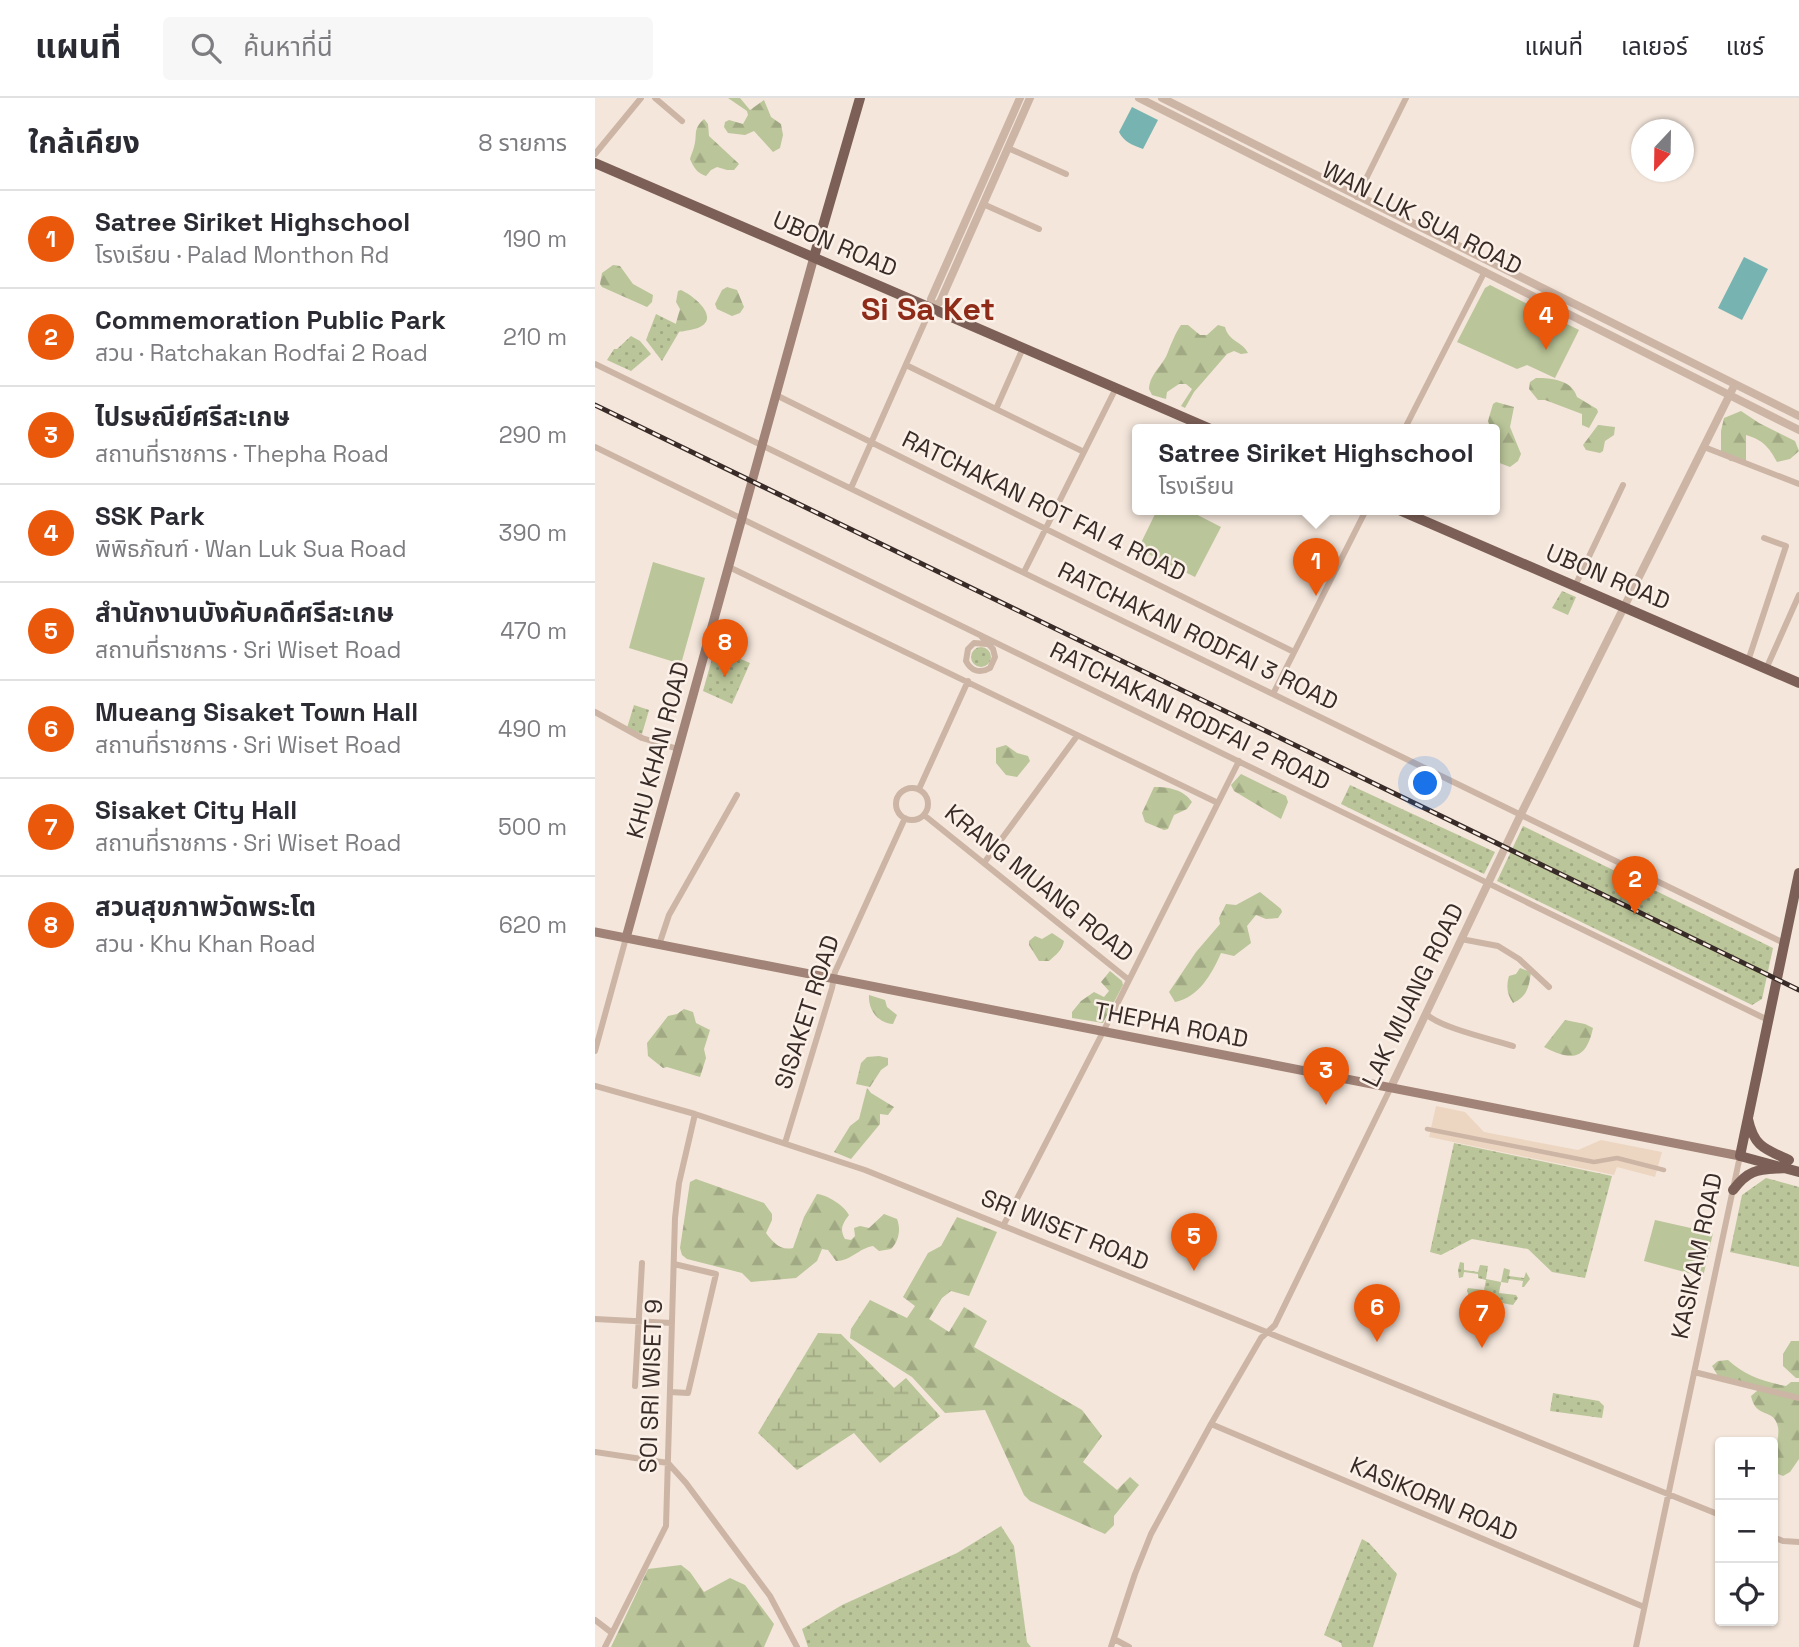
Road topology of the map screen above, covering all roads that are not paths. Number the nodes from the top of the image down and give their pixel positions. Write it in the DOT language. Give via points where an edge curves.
graph roads {
  1 [pos="641,98"];
  2 [pos="655,98"];
  3 [pos="860,98"];
  4 [pos="1020,98"];
  5 [pos="1030,98"];
  6 [pos="1139,98"];
  7 [pos="1162,98"];
  8 [pos="1406,98"];
  9 [pos="1207,120"];
  10 [pos="682,121"];
  11 [pos="1202,129"];
  12 [pos="1008,148"];
  13 [pos="595,154"];
  14 [pos="595,163"];
  15 [pos="1066,174"];
  16 [pos="1357,197"];
  17 [pos="983,204"];
  18 [pos="1352,206"];
  19 [pos="1039,229"];
  20 [pos="814,257"];
  21 [pos="1485,271"];
  22 [pos="1518,276"];
  23 [pos="1513,285"];
  24 [pos="1547,291"];
  25 [pos="1542,300"];
  26 [pos="931,308"];
  27 [pos="1023,348"];
  28 [pos="595,364"];
  29 [pos="906,365"];
  30 [pos="1735,384"];
  31 [pos="1116,388"];
  32 [pos="1730,394"];
  33 [pos="776,395"];
  34 [pos="996,409"];
  35 [pos="1799,416"];
  36 [pos="1199,424"];
  37 [pos="1407,424"];
  38 [pos="1799,430"];
  39 [pos="872,442"];
  40 [pos="763,445"];
  41 [pos="595,447"];
  42 [pos="1704,447"];
  43 [pos="1084,452"];
  44 [pos="1799,484"];
  45 [pos="1623,485"];
  46 [pos="851,488"];
  47 [pos="1363,515"];
  48 [pos="1411,515"];
  49 [pos="742,519"];
  50 [pos="1046,528"];
  51 [pos="1764,538"];
  52 [pos="729,567"];
  53 [pos="1024,572"];
  54 [pos="1575,586"];
  55 [pos="1799,595"];
  56 [pos="1624,607"];
  57 [pos="988,641"];
  58 [pos="1011,649"];
  59 [pos="1294,652"];
  60 [pos="995,657"];
  61 [pos="1748,661"];
  62 [pos="968,665"];
  63 [pos="1766,669"];
  64 [pos="982,671"];
  65 [pos="953,673"];
  66 [pos="968,681"];
  67 [pos="1799,683"];
  68 [pos="983,688"];
  69 [pos="1273,694"];
  70 [pos="595,712"];
  71 [pos="1077,736"];
  72 [pos="678,749"];
  73 [pos="1238,761"];
  74 [pos="919,789"];
  75 [pos="737,795"];
  76 [pos="1218,803"];
  77 [pos="1521,814"];
  78 [pos="924,815"];
  79 [pos="905,818"];
  80 [pos="984,863"];
  81 [pos="1799,873"];
  82 [pos="1488,883"];
  83 [pos="595,932"];
  84 [pos="626,938"];
  85 [pos="1461,939"];
  86 [pos="1784,943"];
  87 [pos="659,945"];
  88 [pos="833,979"];
  89 [pos="1129,981"];
  90 [pos="1549,987"];
  91 [pos="1426,1014"];
  92 [pos="1768,1020"];
  93 [pos="1103,1032"];
  94 [pos="1513,1046"];
  95 [pos="595,1051"];
  96 [pos="595,1087"];
  97 [pos="1391,1087"];
  98 [pos="695,1114"];
  99 [pos="1747,1115"];
  100 [pos="1427,1129"];
  101 [pos="785,1143"];
  102 [pos="1740,1156"];
  103 [pos="1792,1164"];
  104 [pos="1664,1170"];
  105 [pos="1799,1172"];
  106 [pos="1733,1190"];
  107 [pos="1003,1226"];
  108 [pos="642,1263"];
  109 [pos="674,1264"];
  110 [pos="595,1319"];
  111 [pos="638,1321"];
  112 [pos="672,1323"];
  113 [pos="1268,1332"];
  114 [pos="1694,1372"];
  115 [pos="635,1386"];
  116 [pos="670,1392"];
  117 [pos="1799,1398"];
  118 [pos="1210,1424"];
  119 [pos="595,1452"];
  120 [pos="668,1463"];
  121 [pos="1669,1494"];
  122 [pos="1715,1513"];
  123 [pos="1778,1538"];
  124 [pos="1799,1542"];
  125 [pos="1644,1607"];
  126 [pos="595,1620"];
  127 [pos="612,1633"];
  128 [pos="1113,1643"];
  129 [pos="605,1647"];
  130 [pos="797,1647"];
  131 [pos="1129,1647"];
  132 [pos="1636,1647"];
  1 -- 13 [label="street"];
  2 -- 10 [label="street"];
  3 -- 20 [label="main road"];
  4 -- 26 [label="street" via="931,299"];
  5 -- 12 [label="street"];
  6 -- 11 [label="street, WAN LUK SUA ROAD"];
  7 -- 9 [label="street, WAN LUK SUA ROAD"];
  8 -- 16 [label="street"];
  9 -- 11 [label="street"];
  9 -- 16 [label="street, WAN LUK SUA ROAD"];
  11 -- 18 [label="street, WAN LUK SUA ROAD"];
  12 -- 15 [label="street"];
  12 -- 17 [label="street"];
  14 -- 20 [label="main road, UBON ROAD"];
  16 -- 18 [label="street"];
  16 -- 22 [label="street, WAN LUK SUA ROAD"];
  17 -- 19 [label="street"];
  17 -- 26 [label="street" via="940,302"];
  18 -- 21 [label="street, WAN LUK SUA ROAD"];
  20 -- 26 [label="main road, UBON ROAD"];
  20 -- 33 [label="main road, KHU KHAN ROAD"];
  21 -- 23 [label="street, WAN LUK SUA ROAD"];
  21 -- 37 [label="street"];
  22 -- 23 [label="street"];
  22 -- 24 [label="street, WAN LUK SUA ROAD"];
  23 -- 25 [label="street, WAN LUK SUA ROAD"];
  24 -- 25 [label="street"];
  24 -- 30 [label="street, WAN LUK SUA ROAD"];
  25 -- 32 [label="street, WAN LUK SUA ROAD"];
  26 -- 27 [label="main road, UBON ROAD"];
  26 -- 29 [label="street"];
  27 -- 31 [label="main road, UBON ROAD"];
  27 -- 34 [label="street"];
  28 -- 40 [label="street, RATCHAKAN RODFAI 3 ROAD"];
  29 -- 34 [label="street"];
  29 -- 39 [label="street"];
  30 -- 32 [label="street, LAK MUANG ROAD"];
  30 -- 35 [label="street, WAN LUK SUA ROAD"];
  31 -- 36 [label="main road, UBON ROAD"];
  31 -- 43 [label="street"];
  32 -- 38 [label="street, WAN LUK SUA ROAD"];
  32 -- 42 [label="street, LAK MUANG ROAD"];
  33 -- 39 [label="street, RATCHAKAN ROT FAI 4 ROAD"];
  33 -- 40 [label="main road, KHU KHAN ROAD"];
  34 -- 43 [label="street"];
  39 -- 46 [label="street"];
  39 -- 50 [label="street, RATCHAKAN ROT FAI 4 ROAD"];
  40 -- 46 [label="street, RATCHAKAN RODFAI 3 ROAD"];
  40 -- 49 [label="main road, KHU KHAN ROAD"];
  41 -- 49 [label="street"];
  42 -- 44 [label="street"];
  42 -- 56 [label="street, LAK MUANG ROAD"];
  43 -- 50 [label="street"];
  45 -- 54 [label="street"];
  46 -- 53 [label="street, RATCHAKAN RODFAI 3 ROAD"];
  47 -- 59 [label="street"];
  48 -- 54 [label="main road, UBON ROAD"];
  49 -- 52 [label="main road, KHU KHAN ROAD"];
  49 -- 57 [label="street"];
  50 -- 53 [label="street"];
  50 -- 59 [label="street, RATCHAKAN ROT FAI 4 ROAD"];
  51 -- 61 [label="street" via="1786,546"];
  52 -- 65 [label="street"];
  52 -- 72 [label="main road, KHU KHAN ROAD"];
  53 -- 69 [label="street, RATCHAKAN RODFAI 3 ROAD"];
  54 -- 56 [label="main road, UBON ROAD"];
  55 -- 63 [label="street"];
  56 -- 61 [label="main road, UBON ROAD"];
  56 -- 77 [label="street, LAK MUANG ROAD"];
  57 -- 58 [label="street, RATCHAKAN RODFAI 2 ROAD"];
  57 -- 60 [label="street"];
  57 -- 62 [label="street" via="971,646"];
  58 -- 60 [label="street"];
  58 -- 73 [label="street, RATCHAKAN RODFAI 2 ROAD"];
  59 -- 69 [label="street"];
  60 -- 64 [label="street"];
  61 -- 63 [label="main road, UBON ROAD"];
  62 -- 64 [label="street"];
  62 -- 65 [label="street"];
  63 -- 67 [label="main road, UBON ROAD"];
  64 -- 68 [label="street"];
  65 -- 66 [label="street"];
  66 -- 68 [label="street"];
  66 -- 74 [label="street"];
  68 -- 71 [label="street"];
  69 -- 77 [label="street, RATCHAKAN RODFAI 3 ROAD"];
  70 -- 72 [label="street" via="642,738"];
  71 -- 76 [label="street"];
  71 -- 80 [label="street"];
  72 -- 84 [label="main road, KHU KHAN ROAD"];
  73 -- 76 [label="street"];
  73 -- 82 [label="street, RATCHAKAN RODFAI 2 ROAD"];
  74 -- 78 [label="street" via="928,801"];
  74 -- 79 [label="street" via="904,789 896,799"];
  75 -- 87 [label="street" via="669,915"];
  76 -- 89 [label="street"];
  77 -- 82 [label="street, LAK MUANG ROAD"];
  77 -- 86 [label="street, RATCHAKAN RODFAI 3 ROAD"];
  78 -- 79 [label="street" via="915,820"];
  78 -- 80 [label="street, KRANG MUANG ROAD"];
  79 -- 88 [label="street, SISAKET ROAD"];
  80 -- 89 [label="street, KRANG MUANG ROAD"];
  81 -- 86 [label="main road, KASIKAM ROAD"];
  82 -- 85 [label="street, LAK MUANG ROAD"];
  82 -- 92 [label="street, RATCHAKAN RODFAI 2 ROAD"];
  83 -- 84 [label="main road, THEPHA ROAD"];
  84 -- 87 [label="main road, THEPHA ROAD"];
  84 -- 95 [label="street, KHU KHAN ROAD"];
  85 -- 90 [label="street" via="1498,946"];
  85 -- 91 [label="street, LAK MUANG ROAD"];
  86 -- 92 [label="main road, KASIKAM ROAD"];
  87 -- 88 [label="main road, THEPHA ROAD"];
  88 -- 93 [label="main road, THEPHA ROAD"];
  88 -- 101 [label="street, SISAKET ROAD"];
  89 -- 93 [label="street"];
  91 -- 94 [label="street"];
  91 -- 97 [label="street, LAK MUANG ROAD"];
  92 -- 99 [label="main road, KASIKAM ROAD"];
  93 -- 97 [label="main road, THEPHA ROAD"];
  93 -- 107 [label="street"];
  96 -- 98 [label="street, SRI WISET ROAD"];
  97 -- 102 [label="main road, THEPHA ROAD"];
  97 -- 113 [label="street, LAK MUANG ROAD"];
  98 -- 101 [label="street, SRI WISET ROAD"];
  98 -- 109 [label="street, SOI SRI WISET 9" via="679,1183"];
  99 -- 102 [label="main road, KASIKAM ROAD"];
  99 -- 103 [label="main road" via="1758,1144"];
  100 -- 104 [label="street" via="1594,1162 1617,1158"];
  101 -- 107 [label="street, SRI WISET ROAD"];
  102 -- 103 [label="main road"];
  102 -- 106 [label="street, KASIKAM ROAD"];
  103 -- 105 [label="main road"];
  103 -- 106 [label="main road" via="1748,1173"];
  106 -- 114 [label="street, KASIKAM ROAD"];
  107 -- 113 [label="street, SRI WISET ROAD"];
  108 -- 111 [label="street"];
  109 -- 112 [label="street, SOI SRI WISET 9"];
  109 -- 116 [label="street" via="716,1274 688,1393"];
  110 -- 111 [label="street"];
  111 -- 112 [label="street"];
  111 -- 115 [label="street"];
  112 -- 116 [label="street, SOI SRI WISET 9"];
  113 -- 118 [label="street, LAK MUANG ROAD"];
  113 -- 121 [label="street, SRI WISET ROAD"];
  114 -- 117 [label="street"];
  114 -- 121 [label="street, KASIKAM ROAD"];
  116 -- 120 [label="street, SOI SRI WISET 9"];
  118 -- 125 [label="street, KASIKORN ROAD"];
  118 -- 128 [label="street, LAK MUANG ROAD" via="1151,1534"];
  119 -- 120 [label="street"];
  120 -- 127 [label="street, SOI SRI WISET 9" via="666,1526"];
  120 -- 130 [label="street" via="770,1596"];
  121 -- 122 [label="street, SRI WISET ROAD"];
  121 -- 125 [label="street, KASIKAM ROAD"];
  123 -- 124 [label="street"];
  125 -- 132 [label="street, KASIKAM ROAD"];
  126 -- 127 [label="street"];
  127 -- 129 [label="street, SOI SRI WISET 9"];
  128 -- 131 [label="street"];
}
